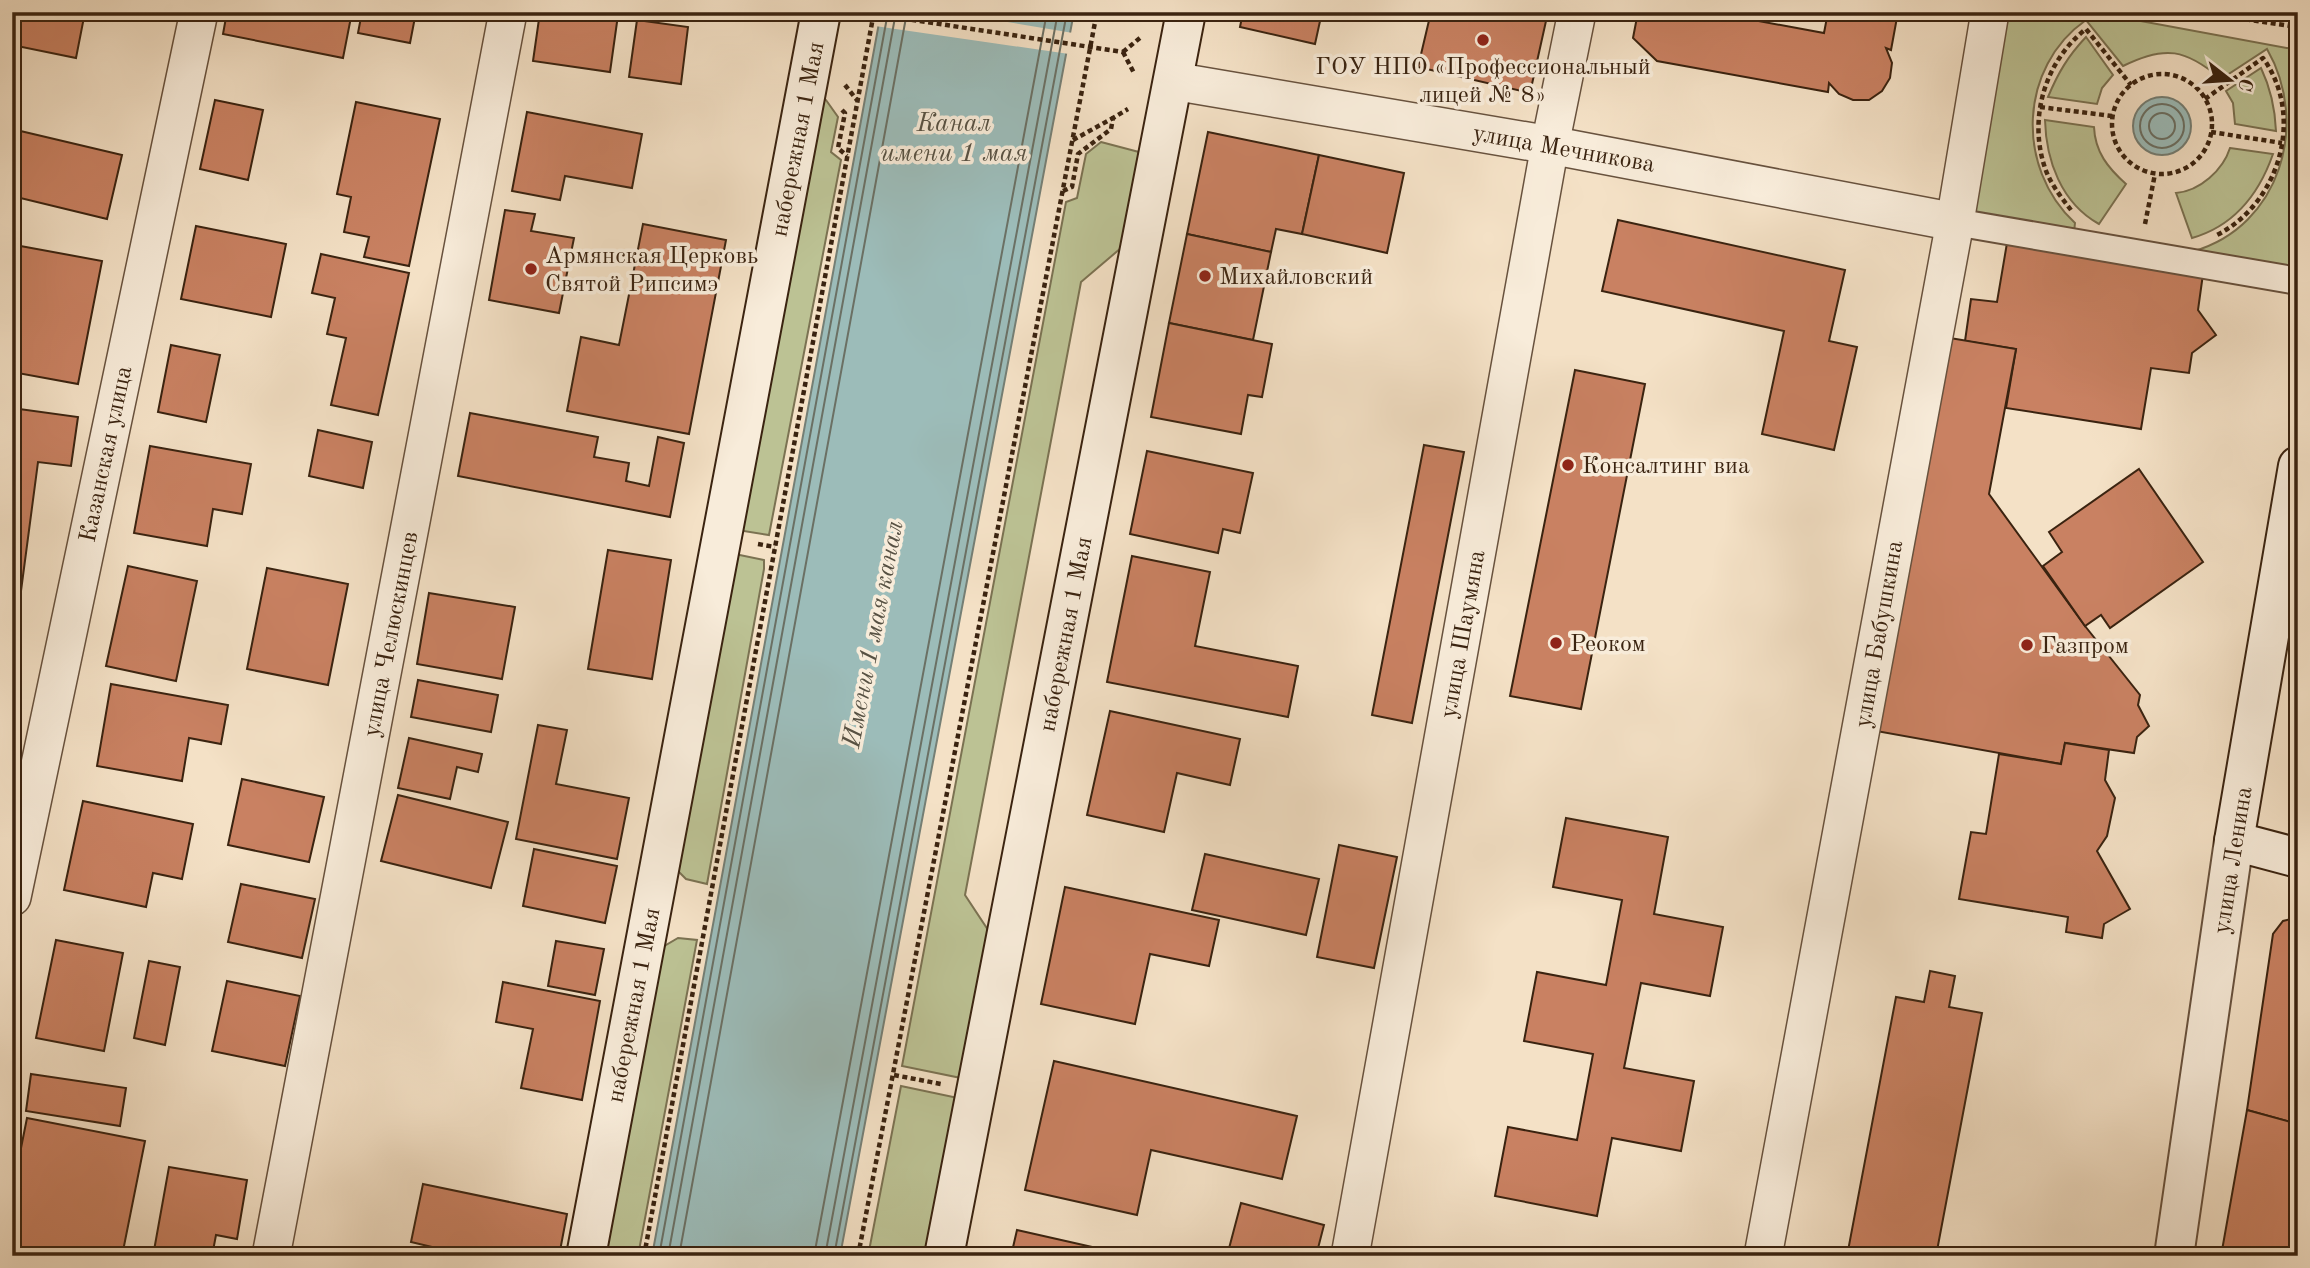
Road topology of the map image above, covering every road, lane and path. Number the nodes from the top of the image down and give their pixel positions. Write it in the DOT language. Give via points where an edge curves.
graph roads {
  1 [pos="199,12"];
  2 [pos="508,12"];
  3 [pos="821,12"];
  4 [pos="861,12"];
  5 [pos="874,12"];
  6 [pos="1097,12"];
  7 [pos="1186,12"];
  8 [pos="1577,12"];
  9 [pos="1990,12"];
  10 [pos="2196,12"];
  11 [pos="2298,27"];
  12 [pos="1144,35"];
  13 [pos="1123,52"];
  14 [pos="1136,54"];
  15 [pos="1173,80"];
  16 [pos="841,81"];
  17 [pos="2131,85"];
  18 [pos="2205,99"];
  19 [pos="857,101"];
  20 [pos="1132,107"];
  21 [pos="2040,107"];
  22 [pos="2112,116"];
  23 [pos="1113,118"];
  24 [pos="2211,132"];
  25 [pos="1072,140"];
  26 [pos="2282,143"];
  27 [pos="1550,145"];
  28 [pos="2155,174"];
  29 [pos="1063,191"];
  30 [pos="2079,217"];
  31 [pos="1955,222"];
  32 [pos="2216,235"];
  33 [pos="2139,254"];
  34 [pos="2298,281"];
  35 [pos="2298,467"];
  36 [pos="751,543"];
  37 [pos="775,547"];
  38 [pos="2234,841"];
  39 [pos="2298,858"];
  40 [pos="12,897"];
  41 [pos="894,1075"];
  42 [pos="936,1083"];
  43 [pos="271,1256"];
  44 [pos="586,1256"];
  45 [pos="644,1256"];
  46 [pos="858,1256"];
  47 [pos="944,1256"];
  48 [pos="1350,1256"];
  49 [pos="1763,1256"];
  50 [pos="2174,1256"];
  1 -- 40 [label="street, Казанская улица"];
  2 -- 43 [label="street, улица Челюскинцев"];
  3 -- 44 [label="main road, набережная 1 Мая"];
  4 -- 13 [label="path, bridge"];
  5 -- 19 [label="path"];
  6 -- 25 [label="path"];
  7 -- 15 [label="main road, набережная 1 Мая"];
  8 -- 27 [label="street, улица Шаумяна"];
  9 -- 31 [label="street, улица Бабушкина"];
  10 -- 11 [label="path"];
  12 -- 13 [label="path"];
  13 -- 14 [label="path"];
  15 -- 27 [label="street, улица Мечникова"];
  15 -- 47 [label="main road, набережная 1 Мая"];
  16 -- 19 [label="path"];
  17 -- 18 [label="path" via="2143,77 2176,76 2192,83"];
  17 -- 21 [label="path" via="2086,29 2051,71"];
  17 -- 22 [label="path" via="2117,100"];
  18 -- 24 [label="path"];
  18 -- 26 [label="path" via="2263,58 2277,83 2283,107"];
  19 -- 37 [label="path"];
  20 -- 23 [label="path"];
  21 -- 22 [label="path"];
  21 -- 30 [label="path" via="2039,144 2045,169"];
  22 -- 28 [label="path" via="2118,150 2129,163"];
  23 -- 25 [label="path"];
  23 -- 29 [label="path" via="1111,129 1079,154 1072,187"];
  24 -- 26 [label="path"];
  24 -- 28 [label="path" via="2202,156 2190,167"];
  25 -- 29 [label="path"];
  26 -- 32 [label="path" via="2273,177 2260,198"];
  27 -- 31 [label="street, улица Мечникова"];
  27 -- 48 [label="street, улица Шаумяна"];
  28 -- 33 [label="path"];
  29 -- 41 [label="path"];
  31 -- 33 [label="street"];
  31 -- 49 [label="street, улица Бабушкина"];
  33 -- 34 [label="street"];
  35 -- 38 [label="main road, улица Ленина"];
  36 -- 37 [label="path"];
  37 -- 45 [label="path"];
  38 -- 39 [label="main road"];
  38 -- 50 [label="main road, улица Ленина"];
  41 -- 42 [label="path"];
  41 -- 46 [label="path"];
}
